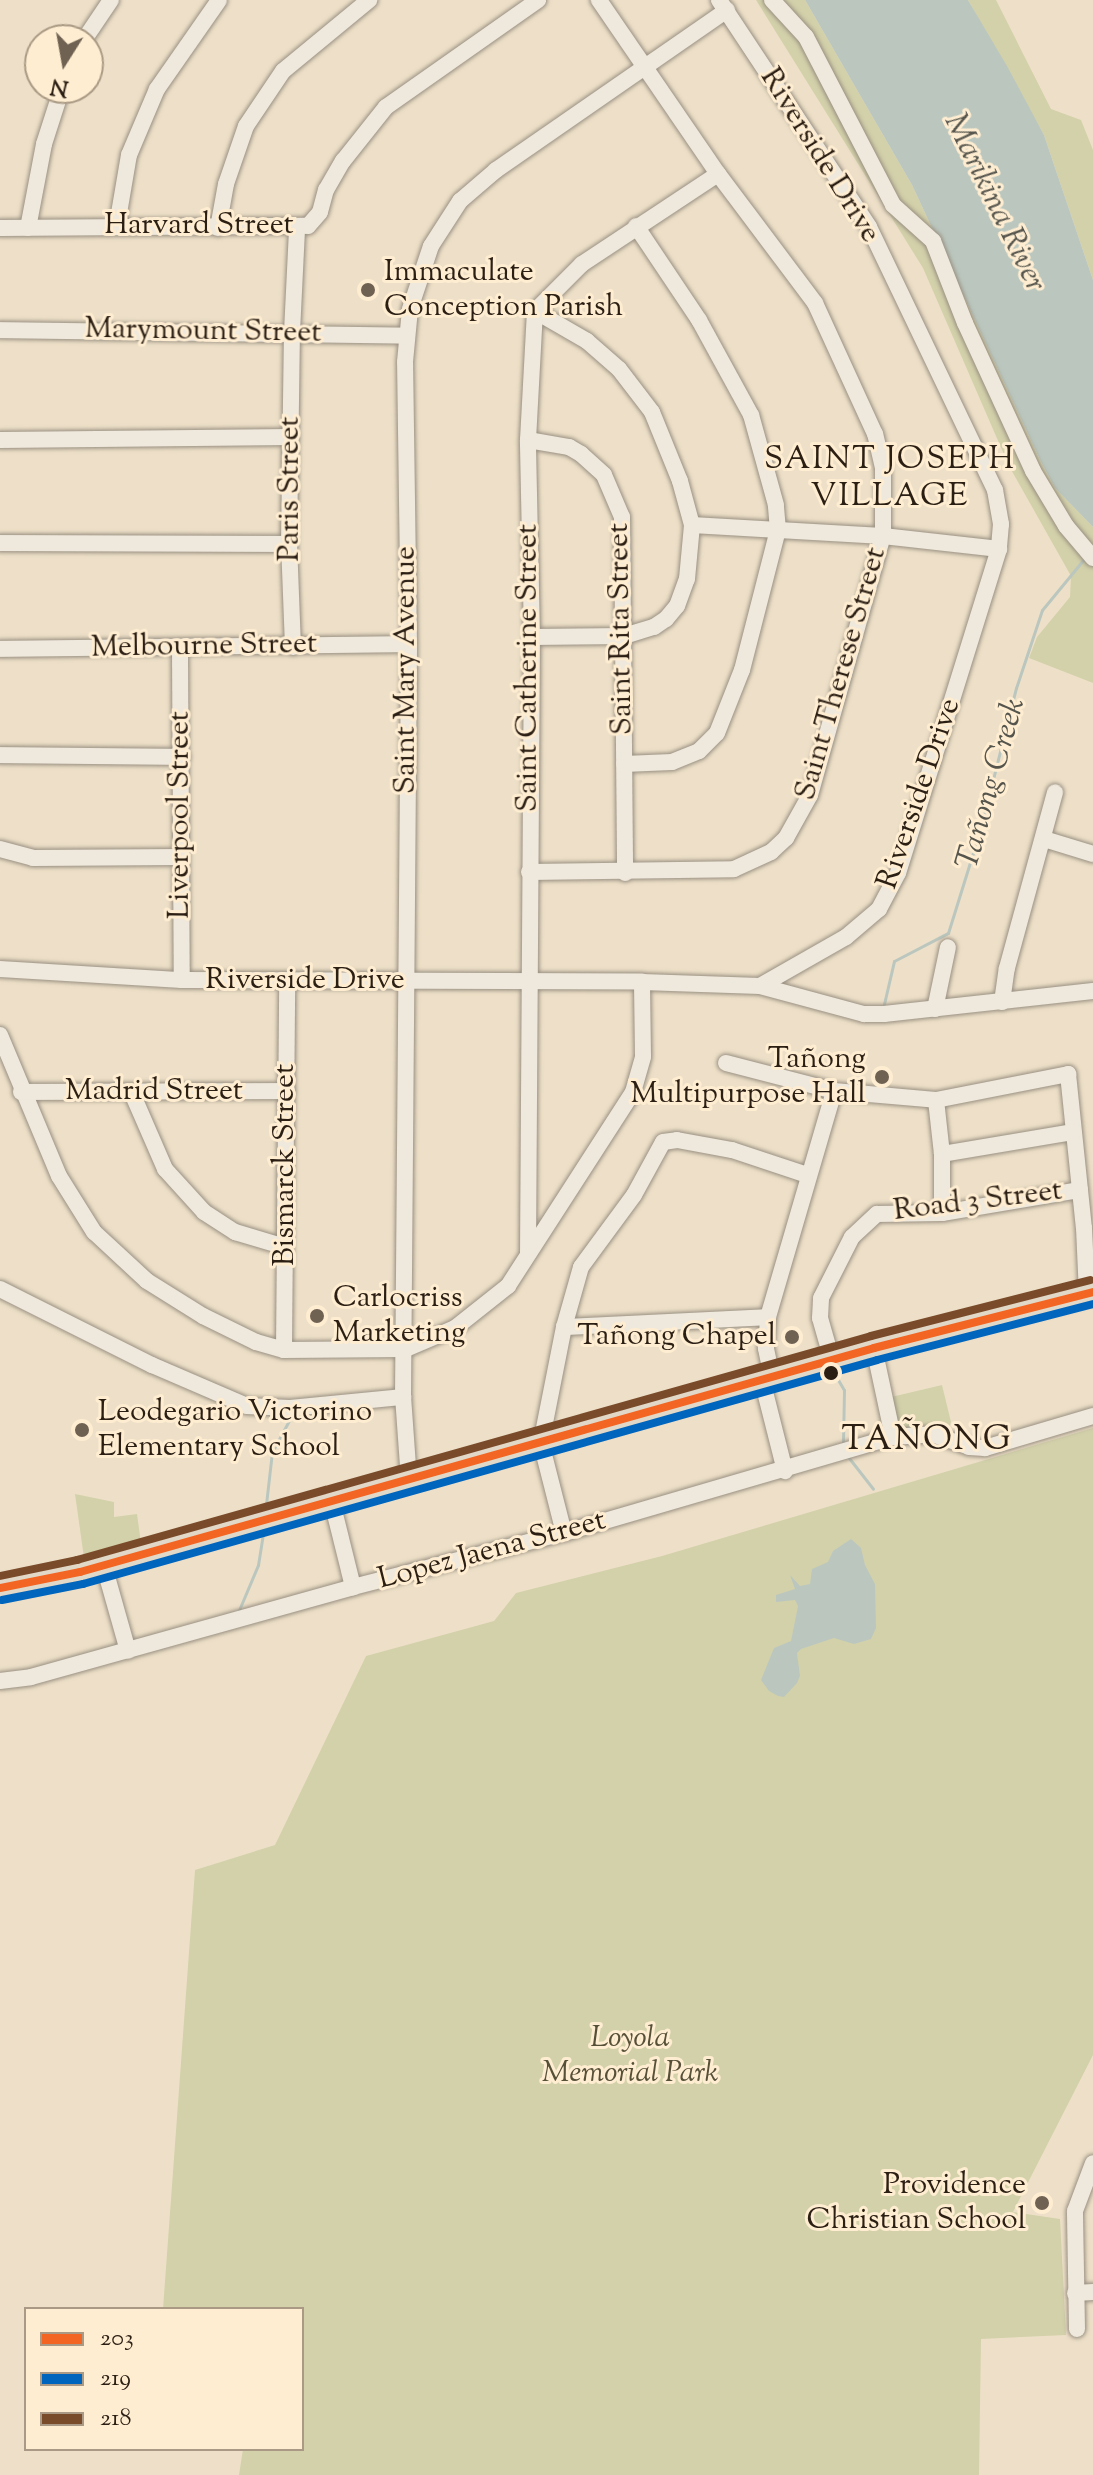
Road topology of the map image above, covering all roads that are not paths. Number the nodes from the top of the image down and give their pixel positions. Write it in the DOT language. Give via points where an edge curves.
graph roads {
  1 [pos="111,0"];
  2 [pos="219,0"];
  3 [pos="369,0"];
  4 [pos="538,0"];
  5 [pos="599,0"];
  6 [pos="772,0"];
  7 [pos="723,5"];
  8 [pos="345,7"];
  9 [pos="95,24"];
  10 [pos="647,67"];
  11 [pos="57,104"];
  12 [pos="718,174"];
  13 [pos="117,225"];
  14 [pos="636,226"];
  15 [pos="0,228"];
  16 [pos="28,228"];
  17 [pos="218,228"];
  18 [pos="297,228"];
  19 [pos="535,311"];
  20 [pos="0,330"];
  21 [pos="292,332"];
  22 [pos="406,336"];
  23 [pos="291,437"];
  24 [pos="0,440"];
  25 [pos="528,440"];
  26 [pos="692,525"];
  27 [pos="778,530"];
  28 [pos="883,536"];
  29 [pos="0,543"];
  30 [pos="289,544"];
  31 [pos="999,549"];
  32 [pos="1093,558"];
  33 [pos="624,636"];
  34 [pos="532,637"];
  35 [pos="409,644"];
  36 [pos="293,647"];
  37 [pos="0,649"];
  38 [pos="180,649"];
  39 [pos="0,755"];
  40 [pos="182,757"];
  41 [pos="624,764"];
  42 [pos="1055,792"];
  43 [pos="1044,839"];
  44 [pos="0,849"];
  45 [pos="1093,854"];
  46 [pos="181,857"];
  47 [pos="529,872"];
  48 [pos="625,873"];
  49 [pos="948,947"];
  50 [pos="0,969"];
  51 [pos="182,980"];
  52 [pos="287,980"];
  53 [pos="404,982"];
  54 [pos="529,982"];
  55 [pos="642,982"];
  56 [pos="760,986"];
  57 [pos="1093,991"];
  58 [pos="1002,1002"];
  59 [pos="935,1009"];
  60 [pos="0,1035"];
  61 [pos="726,1063"];
  62 [pos="287,1091"];
  63 [pos="834,1091"];
  64 [pos="21,1092"];
  65 [pos="132,1093"];
  66 [pos="936,1100"];
  67 [pos="1073,1132"];
  68 [pos="942,1154"];
  69 [pos="807,1175"];
  70 [pos="1080,1190"];
  71 [pos="942,1213"];
  72 [pos="285,1247"];
  73 [pos="528,1254"];
  74 [pos="0,1289"];
  75 [pos="1090,1292"];
  76 [pos="768,1317"];
  77 [pos="564,1327"];
  78 [pos="874,1348"];
  79 [pos="406,1349"];
  80 [pos="284,1350"];
  81 [pos="832,1360"];
  82 [pos="767,1378"];
  83 [pos="403,1397"];
  84 [pos="1093,1416"];
  85 [pos="893,1437"];
  86 [pos="541,1443"];
  87 [pos="785,1471"];
  88 [pos="409,1480"];
  89 [pos="332,1502"];
  90 [pos="564,1533"];
  91 [pos="104,1566"];
  92 [pos="353,1587"];
  93 [pos="0,1588"];
  94 [pos="128,1651"];
  95 [pos="0,1681"];
  96 [pos="1093,2163"];
  97 [pos="1093,2215"];
  98 [pos="1075,2217"];
  99 [pos="1093,2292"];
  100 [pos="1075,2293"];
  101 [pos="1077,2329"];
  1 -- 9 [label="street"];
  2 -- 13 [label="street" via="157,89 129,155"];
  3 -- 8 [label="street"];
  4 -- 18 [label="street, Harvard Street" via="386,107 343,161 315,220"];
  5 -- 10 [label="street, Saint Therese Street"];
  6 -- 32 [label="street" via="806,37 893,205 933,241 1033,471 1066,526"];
  7 -- 10 [label="street, Saint Mary Avenue"];
  7 -- 31 [label="street, Riverside Drive" via="869,227 995,490"];
  8 -- 17 [label="street" via="283,71 246,126"];
  10 -- 12 [label="street, Saint Therese Street"];
  10 -- 22 [label="street, Saint Mary Avenue" via="496,170 460,201 431,246"];
  11 -- 16 [label="street"];
  12 -- 14 [label="street"];
  12 -- 28 [label="street, Saint Therese Street" via="815,303 848,369 883,468"];
  13 -- 16 [label="street, Harvard Street"];
  13 -- 17 [label="street, Harvard Street"];
  14 -- 19 [label="street" via="582,264"];
  14 -- 27 [label="street" via="699,320 751,415 769,474"];
  15 -- 16 [label="street, Harvard Street"];
  17 -- 18 [label="street, Harvard Street"];
  18 -- 21 [label="street, Paris Street"];
  19 -- 25 [label="street, Saint Catherine Street"];
  19 -- 26 [label="street" via="587,341 619,369 652,412"];
  20 -- 21 [label="street, Marymount Street"];
  21 -- 22 [label="street, Marymount Street"];
  21 -- 23 [label="street, Paris Street"];
  22 -- 35 [label="street, Saint Mary Avenue"];
  23 -- 24 [label="street"];
  23 -- 30 [label="street, Paris Street"];
  25 -- 33 [label="street, Saint Rita Street" via="581,454 613,490 622,517"];
  25 -- 34 [label="street, Saint Catherine Street"];
  26 -- 27 [label="street"];
  26 -- 33 [label="street" via="687,579 677,606 654,627"];
  27 -- 28 [label="street"];
  27 -- 41 [label="street" via="742,670 717,733 699,751 672,762"];
  28 -- 31 [label="street"];
  28 -- 48 [label="street, Saint Therese Street" via="810,795 786,838 771,852 734,869"];
  29 -- 30 [label="street"];
  30 -- 36 [label="street, Paris Street"];
  31 -- 56 [label="street, Riverside Drive" via="898,873 879,909 846,937"];
  33 -- 34 [label="street"];
  33 -- 41 [label="street, Saint Rita Street"];
  34 -- 47 [label="street, Saint Catherine Street"];
  35 -- 36 [label="street, Melbourne Street"];
  35 -- 53 [label="street, Saint Mary Avenue"];
  36 -- 38 [label="street, Melbourne Street"];
  37 -- 38 [label="street, Melbourne Street"];
  38 -- 40 [label="street, Liverpool Street"];
  39 -- 40 [label="street"];
  40 -- 46 [label="street, Liverpool Street"];
  41 -- 48 [label="street, Saint Rita Street"];
  42 -- 43 [label="street"];
  43 -- 45 [label="street"];
  43 -- 58 [label="street"];
  44 -- 46 [label="street" via="33,858"];
  46 -- 51 [label="street, Liverpool Street"];
  47 -- 48 [label="street, Saint Therese Street"];
  47 -- 54 [label="street, Saint Catherine Street"];
  49 -- 59 [label="street"];
  50 -- 51 [label="street, Riverside Drive"];
  51 -- 52 [label="street, Riverside Drive"];
  52 -- 53 [label="street, Riverside Drive"];
  52 -- 62 [label="street, Bismarck Street"];
  53 -- 54 [label="street, Riverside Drive"];
  53 -- 79 [label="street, Saint Mary Avenue"];
  54 -- 55 [label="street, Riverside Drive"];
  54 -- 73 [label="street, Saint Catherine Street"];
  55 -- 56 [label="street, Riverside Drive"];
  55 -- 73 [label="street" via="643,1056 633,1092"];
  56 -- 59 [label="street" via="864,1014"];
  57 -- 58 [label="street"];
  58 -- 59 [label="street"];
  60 -- 64 [label="street"];
  61 -- 63 [label="street"];
  62 -- 65 [label="street, Madrid Street"];
  62 -- 72 [label="street, Bismarck Street"];
  63 -- 66 [label="street"];
  63 -- 69 [label="street"];
  64 -- 65 [label="street, Madrid Street"];
  64 -- 80 [label="street" via="59,1176 94,1232 147,1281 203,1316"];
  65 -- 72 [label="street" via="165,1169 204,1212 235,1232"];
  66 -- 67 [label="street" via="1068,1074"];
  66 -- 68 [label="street"];
  67 -- 68 [label="street"];
  67 -- 70 [label="street"];
  68 -- 71 [label="street"];
  69 -- 76 [label="street"];
  69 -- 77 [label="street" via="732,1150 663,1142 634,1195 581,1267"];
  70 -- 71 [label="street, Road 3 Street"];
  70 -- 75 [label="street"];
  71 -- 81 [label="street, Road 3 Street" via="877,1214 852,1237 821,1298 820,1318"];
  72 -- 80 [label="street, Bismarck Street"];
  73 -- 79 [label="street" via="508,1286 455,1328"];
  74 -- 83 [label="street" via="247,1406 290,1408"];
  75 -- 78 [label="main road"];
  76 -- 77 [label="street"];
  76 -- 82 [label="street"];
  77 -- 86 [label="street"];
  78 -- 81 [label="main road"];
  78 -- 85 [label="street"];
  79 -- 80 [label="street"];
  79 -- 83 [label="street, Saint Mary Avenue"];
  81 -- 82 [label="main road"];
  82 -- 86 [label="main road"];
  82 -- 87 [label="street"];
  83 -- 88 [label="street, Saint Mary Avenue"];
  84 -- 85 [label="street, Lopez Jaena Street" via="985,1448 932,1434"];
  85 -- 87 [label="street, Lopez Jaena Street"];
  86 -- 88 [label="main road"];
  86 -- 90 [label="street"];
  87 -- 90 [label="street, Lopez Jaena Street"];
  88 -- 89 [label="main road"];
  89 -- 91 [label="main road"];
  89 -- 92 [label="street"];
  90 -- 92 [label="street, Lopez Jaena Street"];
  91 -- 93 [label="main road"];
  91 -- 94 [label="street"];
  92 -- 94 [label="street, Lopez Jaena Street"];
  94 -- 95 [label="street, Lopez Jaena Street"];
  96 -- 98 [label="street"];
  97 -- 98 [label="street"];
  98 -- 100 [label="street"];
  99 -- 100 [label="street"];
  100 -- 101 [label="street"];
}
